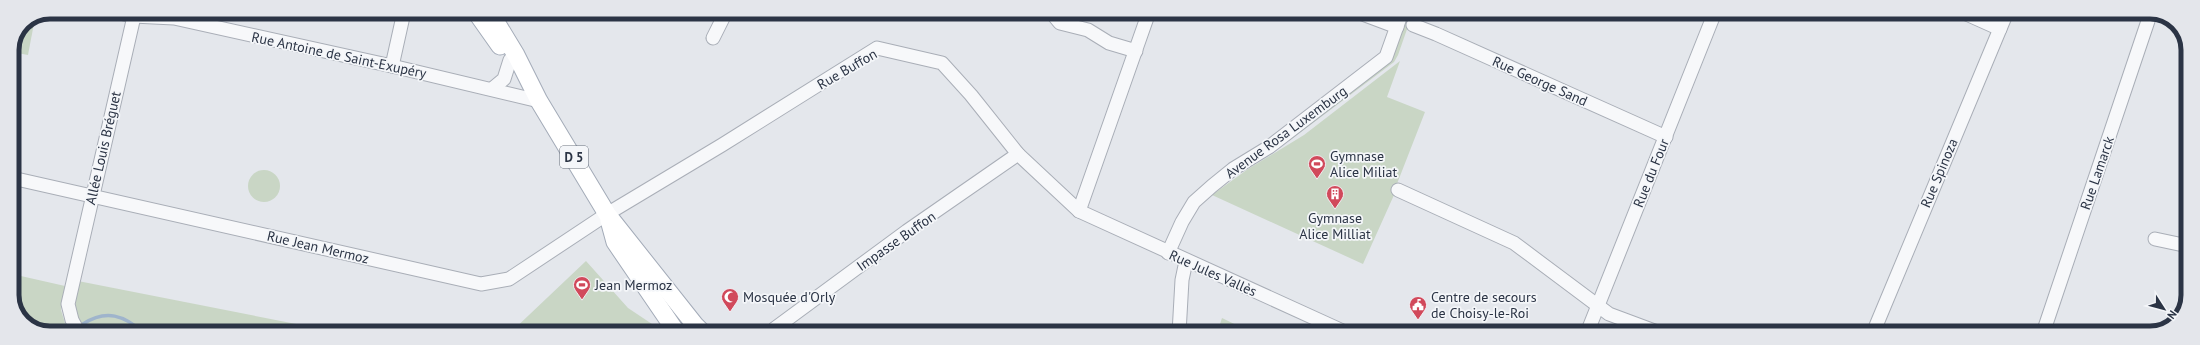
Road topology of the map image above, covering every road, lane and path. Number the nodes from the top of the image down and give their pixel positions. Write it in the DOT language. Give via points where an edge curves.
graph roads {
  1 [pos="133,19"];
  2 [pos="179,19"];
  3 [pos="402,19"];
  4 [pos="481,19"];
  5 [pos="494,19"];
  6 [pos="722,19"];
  7 [pos="1057,19"];
  8 [pos="1147,19"];
  9 [pos="1376,19"];
  10 [pos="1400,19"];
  11 [pos="1712,19"];
  12 [pos="1979,19"];
  13 [pos="2003,19"];
  14 [pos="2149,19"];
  15 [pos="1413,25"];
  16 [pos="1397,27"];
  17 [pos="2000,28"];
  18 [pos="713,38"];
  19 [pos="1136,51"];
  20 [pos="510,60"];
  21 [pos="392,66"];
  22 [pos="492,89"];
  23 [pos="539,101"];
  24 [pos="1666,137"];
  25 [pos="1018,154"];
  26 [pos="19,180"];
  27 [pos="1398,190"];
  28 [pos="92,196"];
  29 [pos="1079,211"];
  30 [pos="607,214"];
  31 [pos="2155,239"];
  32 [pos="2181,245"];
  33 [pos="1168,253"];
  34 [pos="1186,261"];
  35 [pos="1598,306"];
  36 [pos="75,326"];
  37 [pos="672,326"];
  38 [pos="696,326"];
  39 [pos="778,326"];
  40 [pos="1179,326"];
  41 [pos="1325,326"];
  42 [pos="1590,326"];
  43 [pos="1641,326"];
  44 [pos="1876,326"];
  45 [pos="2045,326"];
  1 -- 28 [label="street, Allée Louis Bréguet"];
  2 -- 21 [label="street, Rue Antoine de Saint-Exupéry"];
  3 -- 21 [label="street"];
  4 -- 20 [label="main road, D 5"];
  5 -- 23 [label="main road, D 5" via="513,49"];
  6 -- 18 [label="street"];
  7 -- 19 [label="street" via="1060,23 1088,30 1109,43"];
  8 -- 19 [label="street"];
  9 -- 16 [label="street"];
  10 -- 16 [label="street, Avenue Rosa Luxemburg"];
  11 -- 24 [label="street, Rue du Four"];
  12 -- 17 [label="street"];
  13 -- 17 [label="street, Rue Spinoza"];
  14 -- 45 [label="street, Rue Lamarck"];
  15 -- 24 [label="street, Rue George Sand"];
  16 -- 33 [label="street, Avenue Rosa Luxemburg" via="1386,58 1269,147 1233,169 1194,202"];
  17 -- 44 [label="street, Rue Spinoza"];
  19 -- 29 [label="street"];
  20 -- 22 [label="street" via="504,78"];
  20 -- 23 [label="main road, D 5"];
  21 -- 22 [label="street, Rue Antoine de Saint-Exupéry"];
  22 -- 23 [label="street, Rue Antoine de Saint-Exupéry"];
  23 -- 30 [label="main road, D 5"];
  24 -- 35 [label="street, Rue du Four"];
  25 -- 29 [label="street, Rue Buffon"];
  25 -- 30 [label="street, Rue Buffon" via="942,63 877,48"];
  25 -- 39 [label="street, Impasse Buffon"];
  26 -- 28 [label="street, Rue Jean Mermoz"];
  27 -- 35 [label="street" via="1519,246"];
  28 -- 30 [label="street, Rue Jean Mermoz" via="481,284 509,279"];
  28 -- 36 [label="street, Allée Louis Bréguet" via="68,304"];
  29 -- 33 [label="street, Rue Jules Vallès"];
  30 -- 37 [label="main road, D 5" via="615,242"];
  30 -- 38 [label="main road, D 5"];
  31 -- 32 [label="street"];
  33 -- 34 [label="street, Rue Jules Vallès"];
  34 -- 40 [label="street" via="1182,280"];
  34 -- 41 [label="street, Rue Jules Vallès"];
  35 -- 42 [label="street, Rue du Four"];
  35 -- 43 [label="street" via="1609,314"];
}
